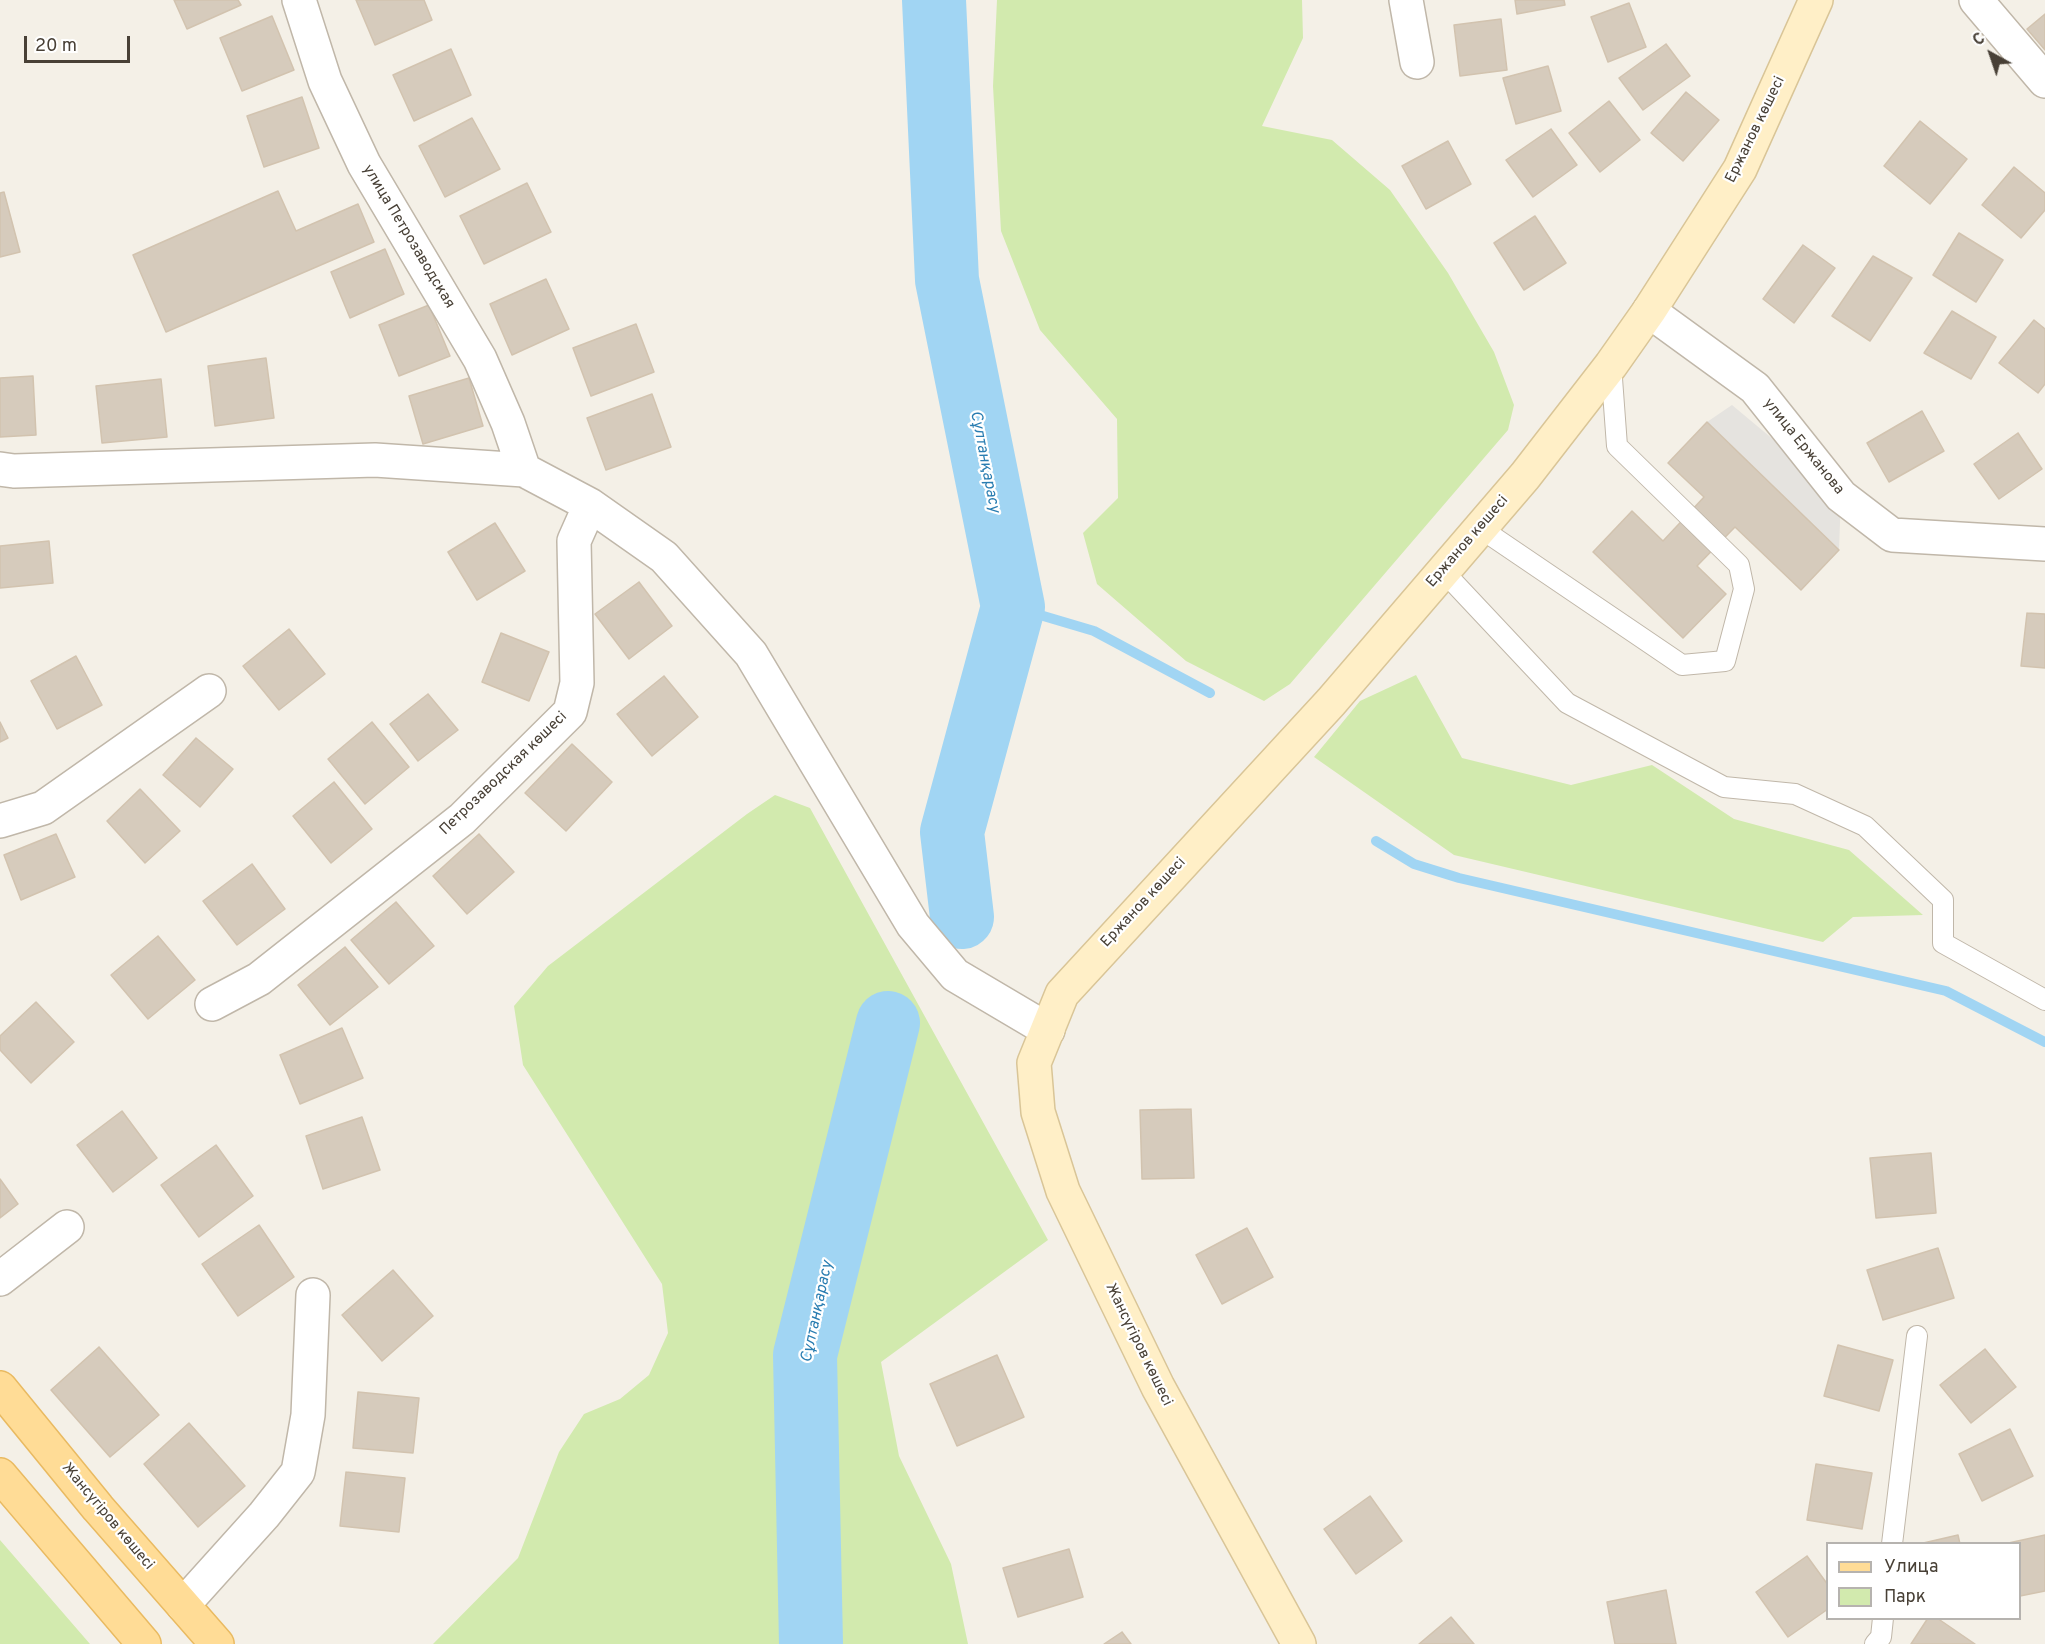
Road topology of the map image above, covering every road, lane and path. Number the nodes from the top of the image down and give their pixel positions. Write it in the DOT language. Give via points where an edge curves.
graph roads {
  1 [pos="299,0"];
  2 [pos="1406,0"];
  3 [pos="1816,0"];
  4 [pos="1976,0"];
  5 [pos="1417,62"];
  6 [pos="2045,81"];
  7 [pos="1648,310"];
  8 [pos="1611,365"];
  9 [pos="0,469"];
  10 [pos="524,470"];
  11 [pos="590,505"];
  12 [pos="1480,528"];
  13 [pos="2045,544"];
  14 [pos="1443,571"];
  15 [pos="209,691"];
  16 [pos="0,820"];
  17 [pos="2045,1000"];
  18 [pos="212,1004"];
  19 [pos="1048,1030"];
  20 [pos="67,1227"];
  21 [pos="0,1279"];
  22 [pos="313,1295"];
  23 [pos="1917,1336"];
  24 [pos="0,1388"];
  25 [pos="0,1475"];
  26 [pos="1892,1542"];
  27 [pos="183,1605"];
  28 [pos="1883,1620"];
  29 [pos="144,1644"];
  30 [pos="217,1644"];
  31 [pos="1299,1644"];
  32 [pos="1875,1644"];
  1 -- 10 [label="street, улица Петрозаводская" via="325,81 364,164 480,359"];
  2 -- 5 [label="street"];
  3 -- 7 [label="main road, Ержанов көшесі" via="1740,169"];
  4 -- 6 [label="street"];
  7 -- 8 [label="main road, Ержанов көшесі"];
  7 -- 13 [label="street, улица Ержанова" via="1755,388 1841,496 1892,535"];
  8 -- 12 [label="main road, Ержанов көшесі" via="1526,476"];
  8 -- 12 [label="lane" via="1617,446 1738,565 1744,589 1725,661 1682,665"];
  9 -- 10 [label="street" via="375,460"];
  10 -- 11 [label="street"];
  11 -- 18 [label="street, Петрозаводская көшесі" via="574,541 577,683 570,712 462,819 259,979"];
  11 -- 19 [label="street" via="664,557 752,654 913,925 955,975"];
  12 -- 14 [label="main road, Ержанов көшесі"];
  14 -- 17 [label="lane" via="1567,703 1724,787 1795,794 1865,826 1943,900 1943,943"];
  14 -- 19 [label="main road, Ержанов көшесі" via="1330,702 1062,994"];
  15 -- 16 [label="street" via="43,808"];
  19 -- 31 [label="main road, Жансүгіров көшесі" via="1034,1063 1038,1112 1063,1191 1158,1387"];
  20 -- 21 [label="street"];
  22 -- 27 [label="street" via="308,1416 298,1472"];
  23 -- 26 [label="lane"];
  24 -- 27 [label="main road, Жансүгіров көшесі"];
  25 -- 29 [label="main road"];
  27 -- 30 [label="main road, Жансүгіров көшесі"];
  28 -- 32 [label="lane" via="1881,1637"];
}
